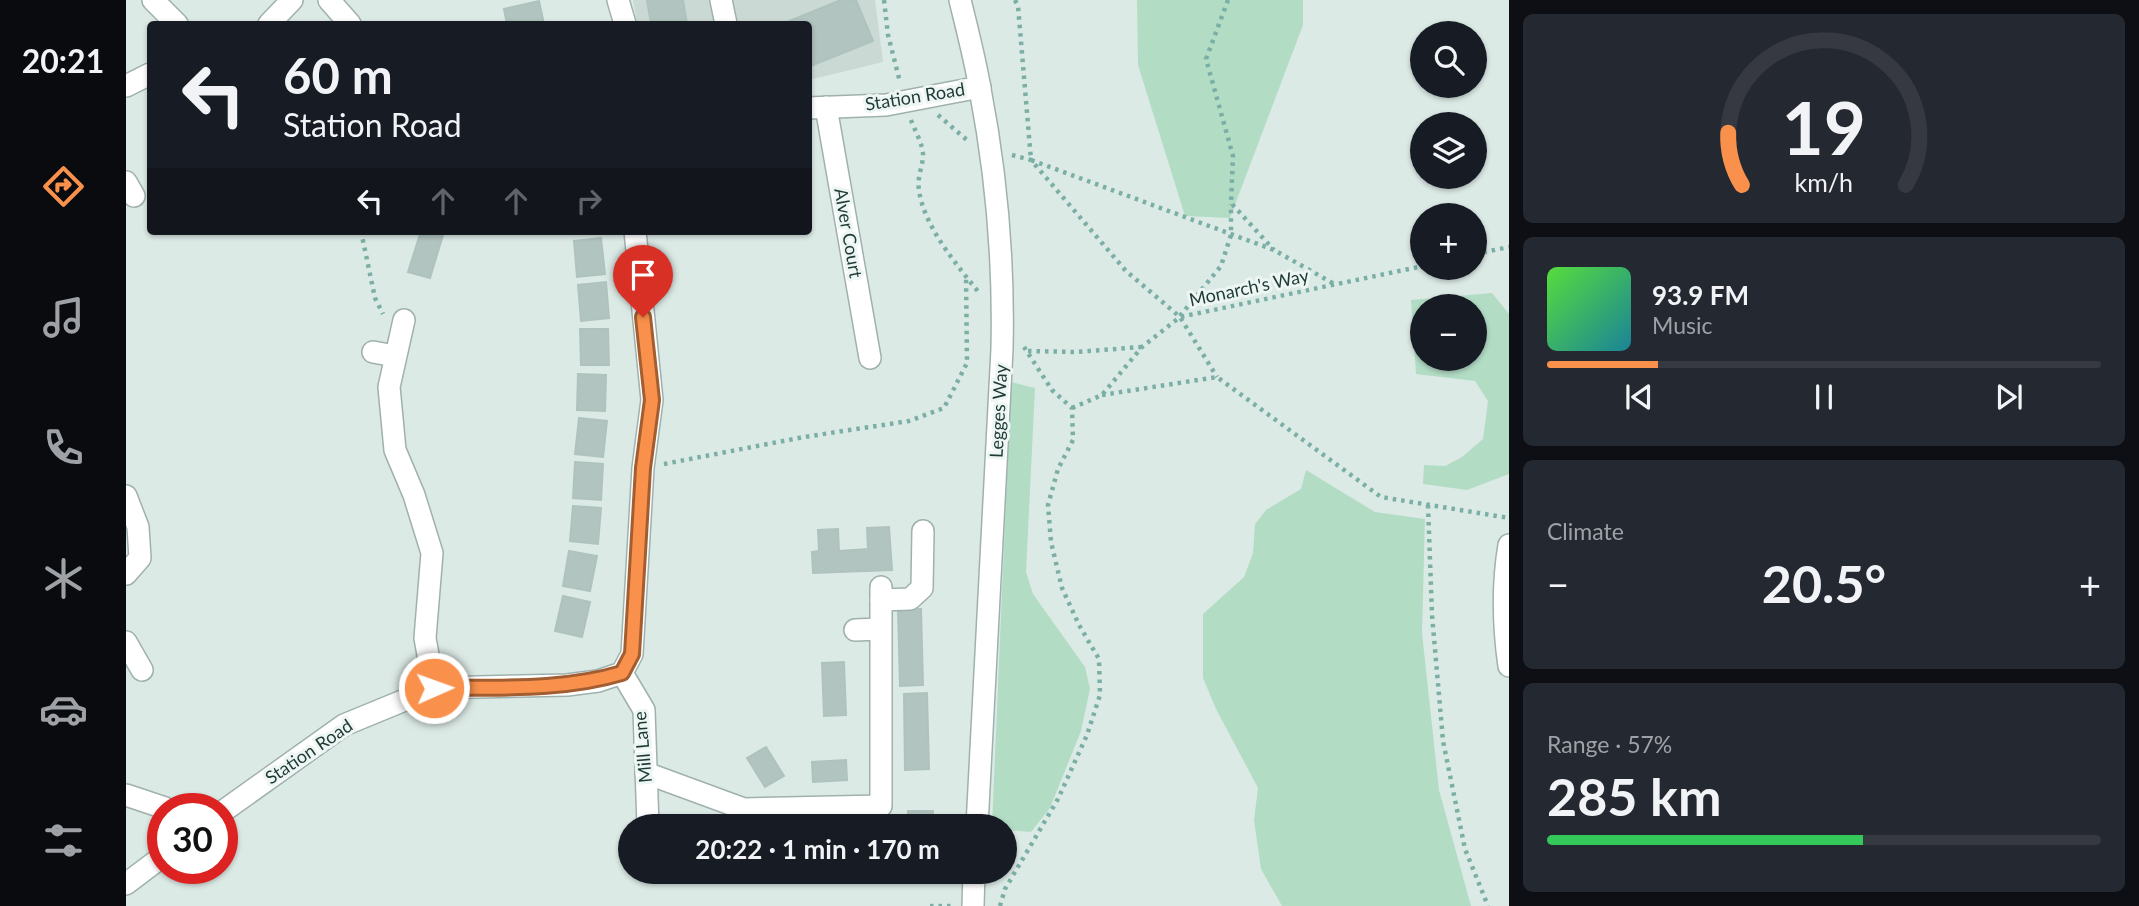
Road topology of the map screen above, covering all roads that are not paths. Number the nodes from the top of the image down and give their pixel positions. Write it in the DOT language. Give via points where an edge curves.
graph roads {
  1 [pos="153,0"];
  2 [pos="292,0"];
  3 [pos="329,0"];
  4 [pos="618,0"];
  5 [pos="721,0"];
  6 [pos="960,0"];
  7 [pos="174,21"];
  8 [pos="272,21"];
  9 [pos="347,21"];
  10 [pos="624,21"];
  11 [pos="725,21"];
  12 [pos="147,76"];
  13 [pos="126,86"];
  14 [pos="980,87"];
  15 [pos="817,108"];
  16 [pos="635,235"];
  17 [pos="404,320"];
  18 [pos="396,349"];
  19 [pos="373,352"];
  20 [pos="870,358"];
  21 [pos="126,496"];
  22 [pos="923,531"];
  23 [pos="1509,545"];
  24 [pos="126,575"];
  25 [pos="880,629"];
  26 [pos="855,630"];
  27 [pos="126,642"];
  28 [pos="1509,666"];
  29 [pos="142,670"];
  30 [pos="622,673"];
  31 [pos="434,688"];
  32 [pos="646,773"];
  33 [pos="126,795"];
  34 [pos="238,801"];
  35 [pos="147,802"];
  36 [pos="648,814"];
  37 [pos="978,814"];
  38 [pos="147,868"];
  39 [pos="126,884"];
  40 [pos="973,884"];
  41 [pos="972,906"];
  1 -- 7 [label="street"];
  2 -- 8 [label="street"];
  3 -- 9 [label="street"];
  4 -- 10 [label="street"];
  5 -- 11 [label="street"];
  6 -- 14 [label="street, Legges Way"];
  12 -- 13 [label="street"];
  14 -- 15 [label="street, Station Road" via="886,105"];
  14 -- 37 [label="street, Legges Way" via="1003,299"];
  15 -- 20 [label="street, Alver Court"];
  16 -- 30 [label="street" via="652,400 643,468 635,631 632,654"];
  17 -- 18 [label="street"];
  18 -- 19 [label="street"];
  18 -- 31 [label="street" via="389,387 395,450 432,553 425,638"];
  21 -- 24 [label="street" via="138,527 139,558"];
  22 -- 25 [label="street" via="922,588 910,599 881,593"];
  23 -- 28 [label="street" via="1503,625"];
  25 -- 26 [label="street"];
  25 -- 32 [label="street" via="881,806 744,809"];
  27 -- 29 [label="street"];
  30 -- 31 [label="street, Station Road" via="567,685"];
  30 -- 32 [label="street, Mill Lane" via="644,710"];
  31 -- 34 [label="street, Station Road" via="344,725"];
  32 -- 36 [label="street, Mill Lane"];
  33 -- 35 [label="street"];
  38 -- 39 [label="street"];
  40 -- 41 [label="street"];
}
